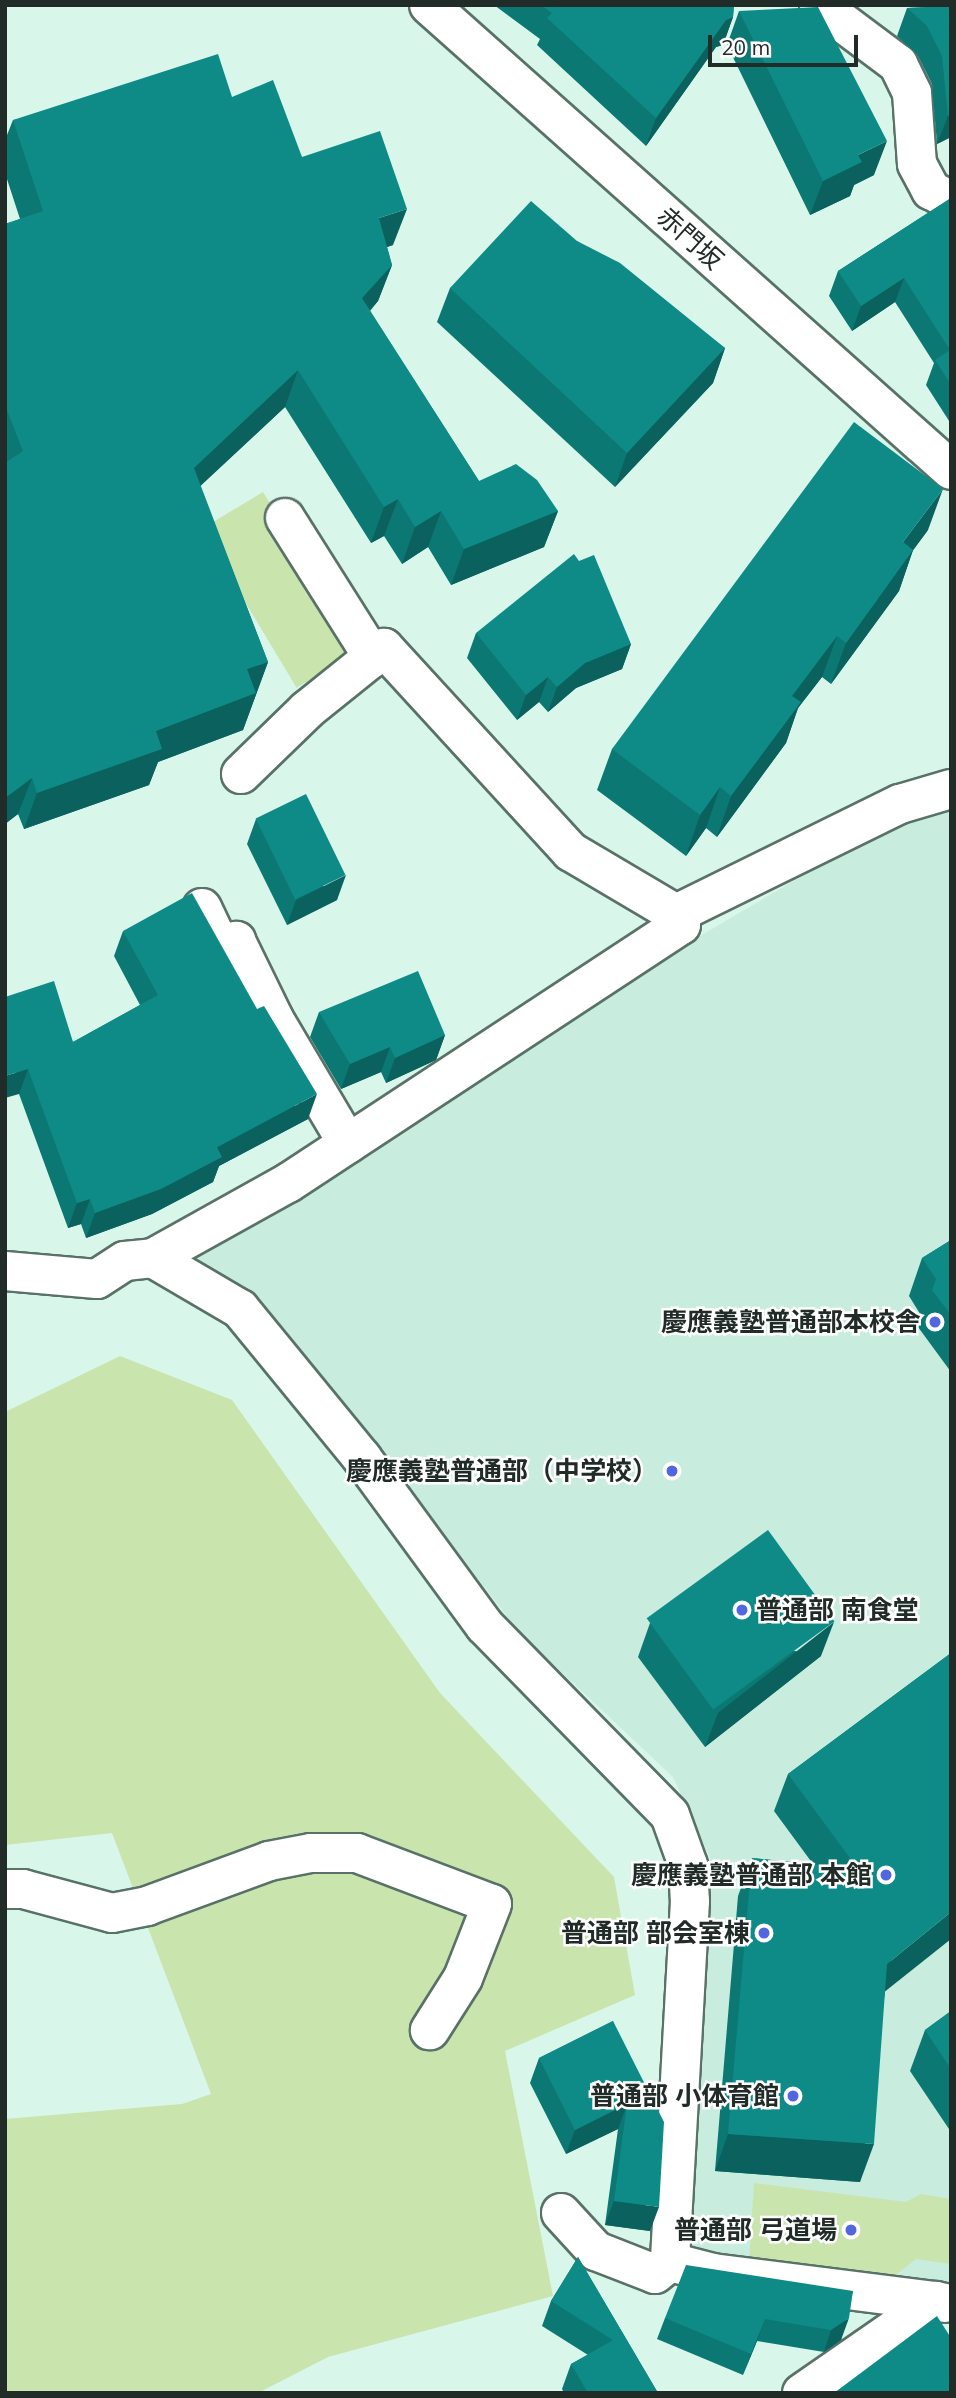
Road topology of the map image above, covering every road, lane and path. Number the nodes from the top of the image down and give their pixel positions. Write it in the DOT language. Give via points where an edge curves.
graph roads {
  1 [pos="429,5"];
  2 [pos="820,5"];
  3 [pos="951,201"];
  4 [pos="951,470"];
  5 [pos="285,519"];
  6 [pos="373,657"];
  7 [pos="241,774"];
  8 [pos="951,789"];
  9 [pos="202,908"];
  10 [pos="676,914"];
  11 [pos="348,1144"];
  12 [pos="153,1258"];
  13 [pos="5,1271"];
  14 [pos="5,1889"];
  15 [pos="430,2030"];
  16 [pos="561,2213"];
  17 [pos="670,2262"];
  18 [pos="943,2303"];
  19 [pos="802,2393"];
  1 -- 4 [label="street, 赤門坂"];
  2 -- 3 [label="street" via="898,64 912,93 917,164 931,190"];
  5 -- 6 [label="street"];
  6 -- 7 [label="street"];
  6 -- 10 [label="street" via="384,648 402,663 571,852"];
  8 -- 10 [label="street" via="900,804"];
  9 -- 11 [label="street" via="221,948 236,941 274,1019"];
  10 -- 11 [label="street" via="681,925"];
  11 -- 12 [label="street"];
  12 -- 13 [label="street" via="125,1261 97,1279"];
  12 -- 17 [label="street" via="240,1308 362,1458 485,1626 670,1815 688,1865 690,1901"];
  14 -- 15 [label="street" via="23,1889 112,1913 147,1906 268,1861 311,1853 357,1853 492,1904 463,1978"];
  16 -- 17 [label="street" via="596,2251 655,2274"];
  17 -- 18 [label="street" via="713,2273"];
  18 -- 19 [label="street"];
}
